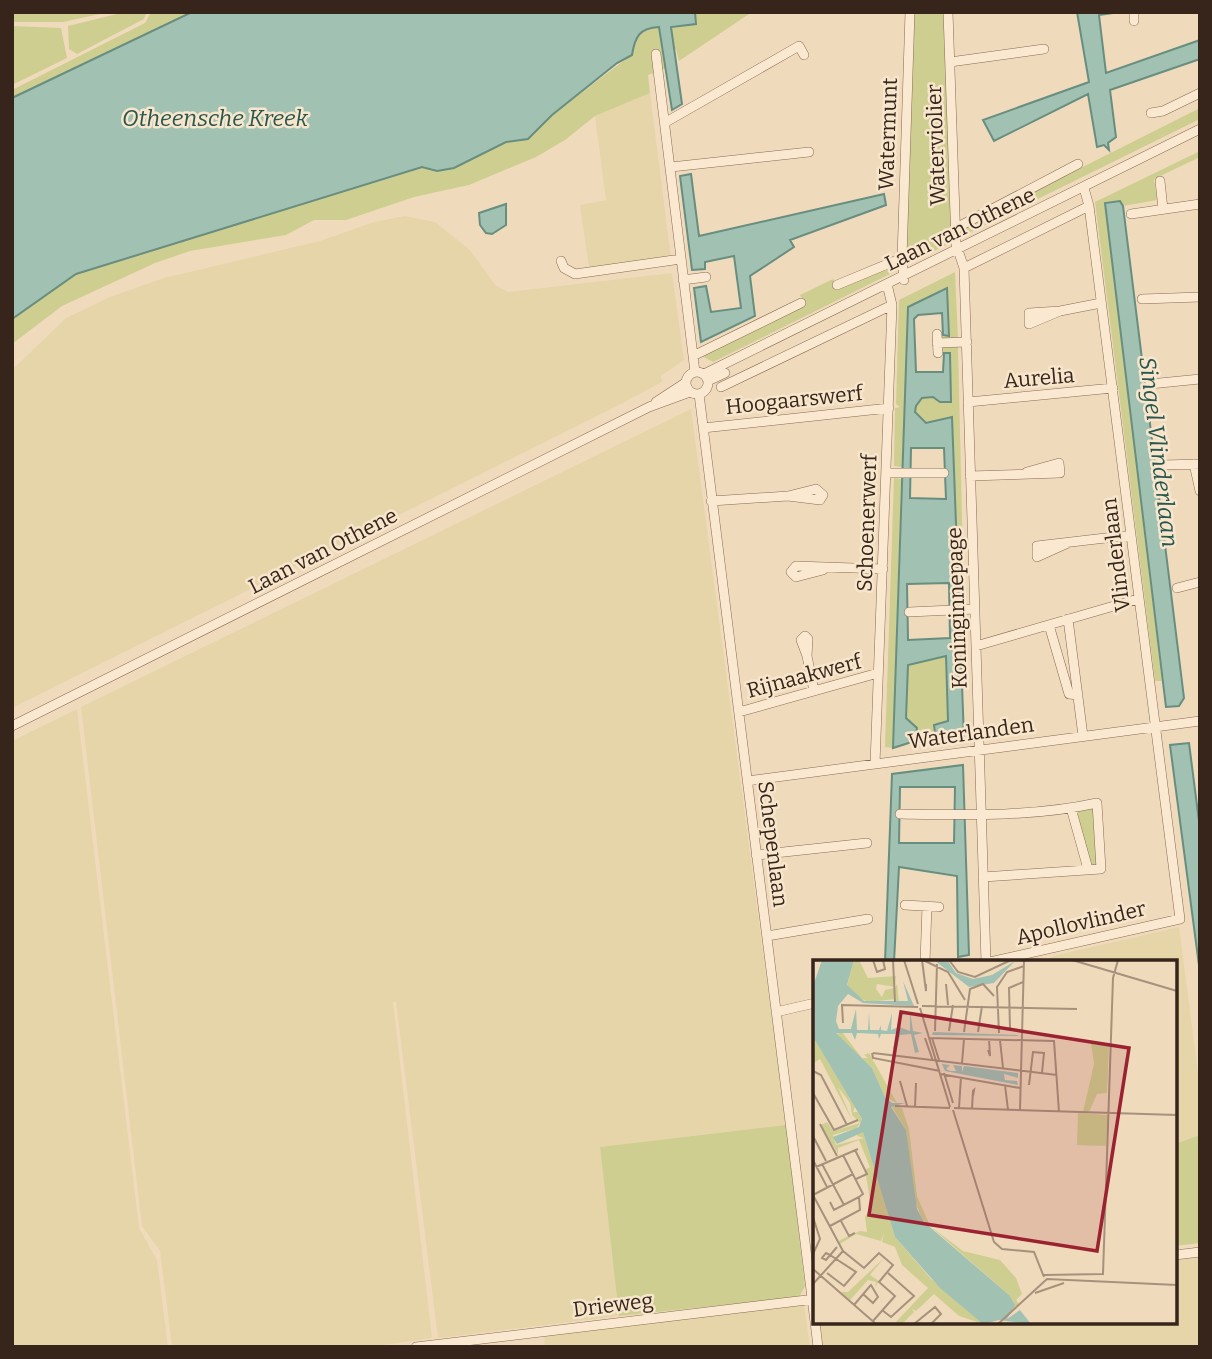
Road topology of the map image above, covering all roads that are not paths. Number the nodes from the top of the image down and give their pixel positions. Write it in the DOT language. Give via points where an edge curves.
graph roads {
  1 [pos="910,12"];
  2 [pos="948,12"];
  3 [pos="1044,49"];
  4 [pos="656,54"];
  5 [pos="804,55"];
  6 [pos="950,62"];
  7 [pos="1200,93"];
  8 [pos="1152,113"];
  9 [pos="666,122"];
  10 [pos="1200,129"];
  11 [pos="1200,136"];
  12 [pos="809,152"];
  13 [pos="1078,164"];
  14 [pos="671,167"];
  15 [pos="1160,181"];
  16 [pos="1085,190"];
  17 [pos="1200,204"];
  18 [pos="1089,206"];
  19 [pos="1163,209"];
  20 [pos="1130,214"];
  21 [pos="956,228"];
  22 [pos="960,252"];
  23 [pos="902,258"];
  24 [pos="681,259"];
  25 [pos="561,261"];
  26 [pos="964,268"];
  27 [pos="706,277"];
  28 [pos="904,279"];
  29 [pos="683,280"];
  30 [pos="837,285"];
  31 [pos="888,287"];
  32 [pos="1200,297"];
  33 [pos="1142,299"];
  34 [pos="801,303"];
  35 [pos="1101,303"];
  36 [pos="892,305"];
  37 [pos="1060,311"];
  38 [pos="967,342"];
  39 [pos="937,343"];
  40 [pos="693,356"];
  41 [pos="737,363"];
  42 [pos="702,376"];
  43 [pos="743,376"];
  44 [pos="1200,379"];
  45 [pos="685,383"];
  46 [pos="1150,384"];
  47 [pos="722,387"];
  48 [pos="1113,388"];
  49 [pos="694,393"];
  50 [pos="968,402"];
  51 [pos="649,407"];
  52 [pos="889,408"];
  53 [pos="703,428"];
  54 [pos="1197,464"];
  55 [pos="1163,465"];
  56 [pos="1027,472"];
  57 [pos="886,473"];
  58 [pos="944,473"];
  59 [pos="970,476"];
  60 [pos="1200,491"];
  61 [pos="788,495"];
  62 [pos="711,501"];
  63 [pos="1130,534"];
  64 [pos="1068,543"];
  65 [pos="883,569"];
  66 [pos="823,570"];
  67 [pos="1200,582"];
  68 [pos="1177,588"];
  69 [pos="1138,599"];
  70 [pos="975,609"];
  71 [pos="909,612"];
  72 [pos="1068,619"];
  73 [pos="1049,625"];
  74 [pos="976,646"];
  75 [pos="807,656"];
  76 [pos="878,673"];
  77 [pos="814,691"];
  78 [pos="1078,695"];
  79 [pos="739,712"];
  80 [pos="1200,721"];
  81 [pos="12,726"];
  82 [pos="1156,726"];
  83 [pos="1083,736"];
  84 [pos="979,750"];
  85 [pos="875,764"];
  86 [pos="747,781"];
  87 [pos="1071,808"];
  88 [pos="900,814"];
  89 [pos="982,816"];
  90 [pos="867,843"];
  91 [pos="756,855"];
  92 [pos="1088,869"];
  93 [pos="983,877"];
  94 [pos="905,905"];
  95 [pos="927,906"];
  96 [pos="939,907"];
  97 [pos="868,919"];
  98 [pos="1180,919"];
  99 [pos="767,936"];
  100 [pos="925,960"];
  101 [pos="988,960"];
  102 [pos="997,960"];
  103 [pos="813,1003"];
  104 [pos="776,1012"];
  105 [pos="1200,1252"];
  106 [pos="1177,1255"];
  107 [pos="813,1299"];
  108 [pos="815,1324"];
  109 [pos="416,1347"];
  110 [pos="818,1347"];
  1 -- 23 [label="street, Watermunt"];
  2 -- 6 [label="street, Waterviolier"];
  3 -- 6 [label="street, Waterviolier"];
  4 -- 9 [label="street"];
  5 -- 9 [label="street" via="799,46"];
  6 -- 21 [label="street, Waterviolier"];
  7 -- 8 [label="street"];
  9 -- 14 [label="street"];
  10 -- 16 [label="street, Laan van Othene"];
  11 -- 16 [label="street, Laan van Othene"];
  12 -- 14 [label="street"];
  13 -- 21 [label="street, Waterviolier"];
  14 -- 24 [label="street"];
  15 -- 19 [label="street"];
  16 -- 18 [label="street, Vlinderlaan"];
  16 -- 22 [label="street, Laan van Othene"];
  17 -- 19 [label="street"];
  18 -- 26 [label="street, Laan van Othene"];
  18 -- 35 [label="street, Vlinderlaan"];
  19 -- 20 [label="street"];
  21 -- 22 [label="street, Waterviolier"];
  22 -- 26 [label="street, Koninginnepage"];
  22 -- 28 [label="street, Laan van Othene"];
  23 -- 28 [label="street, Watermunt"];
  23 -- 30 [label="street"];
  24 -- 25 [label="street" via="575,274"];
  24 -- 29 [label="street"];
  26 -- 38 [label="street, Koninginnepage"];
  27 -- 29 [label="street"];
  28 -- 31 [label="street, Laan van Othene"];
  29 -- 40 [label="street"];
  31 -- 36 [label="street, Schoenerwerf"];
  31 -- 41 [label="street, Laan van Othene"];
  32 -- 33 [label="street"];
  34 -- 40 [label="street"];
  35 -- 37 [label="street"];
  35 -- 48 [label="street, Vlinderlaan"];
  36 -- 43 [label="street, Laan van Othene"];
  36 -- 52 [label="street, Schoenerwerf"];
  38 -- 39 [label="street"];
  38 -- 50 [label="street, Koninginnepage"];
  40 -- 42 [label="street"];
  41 -- 42 [label="street, Laan van Othene"];
  41 -- 43 [label="street"];
  42 -- 45 [label="street, Laan van Othene" via="688,376"];
  42 -- 49 [label="street" via="706,389"];
  43 -- 47 [label="street, Laan van Othene"];
  44 -- 46 [label="street"];
  45 -- 49 [label="street, Schepenlaan"];
  45 -- 51 [label="street, Laan van Othene"];
  48 -- 50 [label="street, Aurelia"];
  48 -- 63 [label="street, Vlinderlaan"];
  49 -- 51 [label="street, Laan van Othene"];
  49 -- 53 [label="street, Schepenlaan"];
  50 -- 59 [label="street, Koninginnepage"];
  51 -- 81 [label="street, Laan van Othene"];
  52 -- 53 [label="street, Hoogaarswerf"];
  52 -- 57 [label="street, Schoenerwerf"];
  53 -- 62 [label="street, Schepenlaan"];
  54 -- 55 [label="street"];
  54 -- 60 [label="street"];
  56 -- 59 [label="street"];
  57 -- 58 [label="street"];
  57 -- 65 [label="street, Schoenerwerf"];
  59 -- 70 [label="street, Koninginnepage"];
  61 -- 62 [label="street"];
  62 -- 79 [label="street, Schepenlaan"];
  63 -- 64 [label="street"];
  63 -- 69 [label="street, Vlinderlaan"];
  65 -- 66 [label="street"];
  65 -- 76 [label="street, Schoenerwerf"];
  67 -- 68 [label="street"];
  69 -- 72 [label="street"];
  69 -- 82 [label="street, Vlinderlaan"];
  70 -- 71 [label="street"];
  70 -- 74 [label="street, Koninginnepage"];
  72 -- 73 [label="street"];
  72 -- 78 [label="street"];
  73 -- 74 [label="street"];
  73 -- 78 [label="street" via="1069,694"];
  74 -- 84 [label="street, Koninginnepage"];
  75 -- 77 [label="street"];
  76 -- 77 [label="street, Rijnaakwerf"];
  76 -- 85 [label="street, Schoenerwerf"];
  77 -- 79 [label="street, Rijnaakwerf"];
  78 -- 83 [label="street"];
  79 -- 86 [label="street, Schepenlaan"];
  80 -- 82 [label="street, Waterlanden"];
  82 -- 83 [label="street, Waterlanden"];
  82 -- 98 [label="street, Vlinderlaan"];
  83 -- 84 [label="street, Waterlanden"];
  84 -- 85 [label="street, Waterlanden"];
  84 -- 89 [label="street, Koninginnepage"];
  85 -- 86 [label="street, Waterlanden"];
  86 -- 91 [label="street, Schepenlaan"];
  87 -- 89 [label="street"];
  87 -- 92 [label="street"];
  87 -- 92 [label="street" via="1097,803 1101,869"];
  88 -- 89 [label="street"];
  89 -- 93 [label="street, Koninginnepage"];
  90 -- 91 [label="street"];
  91 -- 99 [label="street, Schepenlaan"];
  92 -- 93 [label="street"];
  93 -- 101 [label="street, Koninginnepage"];
  94 -- 95 [label="street"];
  95 -- 96 [label="street"];
  95 -- 100 [label="street"];
  97 -- 99 [label="street"];
  98 -- 102 [label="street, Apollovlinder"];
  99 -- 104 [label="street, Schepenlaan"];
  103 -- 104 [label="street"];
  104 -- 107 [label="street, Schepenlaan"];
  105 -- 106 [label="street"];
  107 -- 109 [label="street, Drieweg"];
  108 -- 110 [label="street, Schepenlaan"];
}
